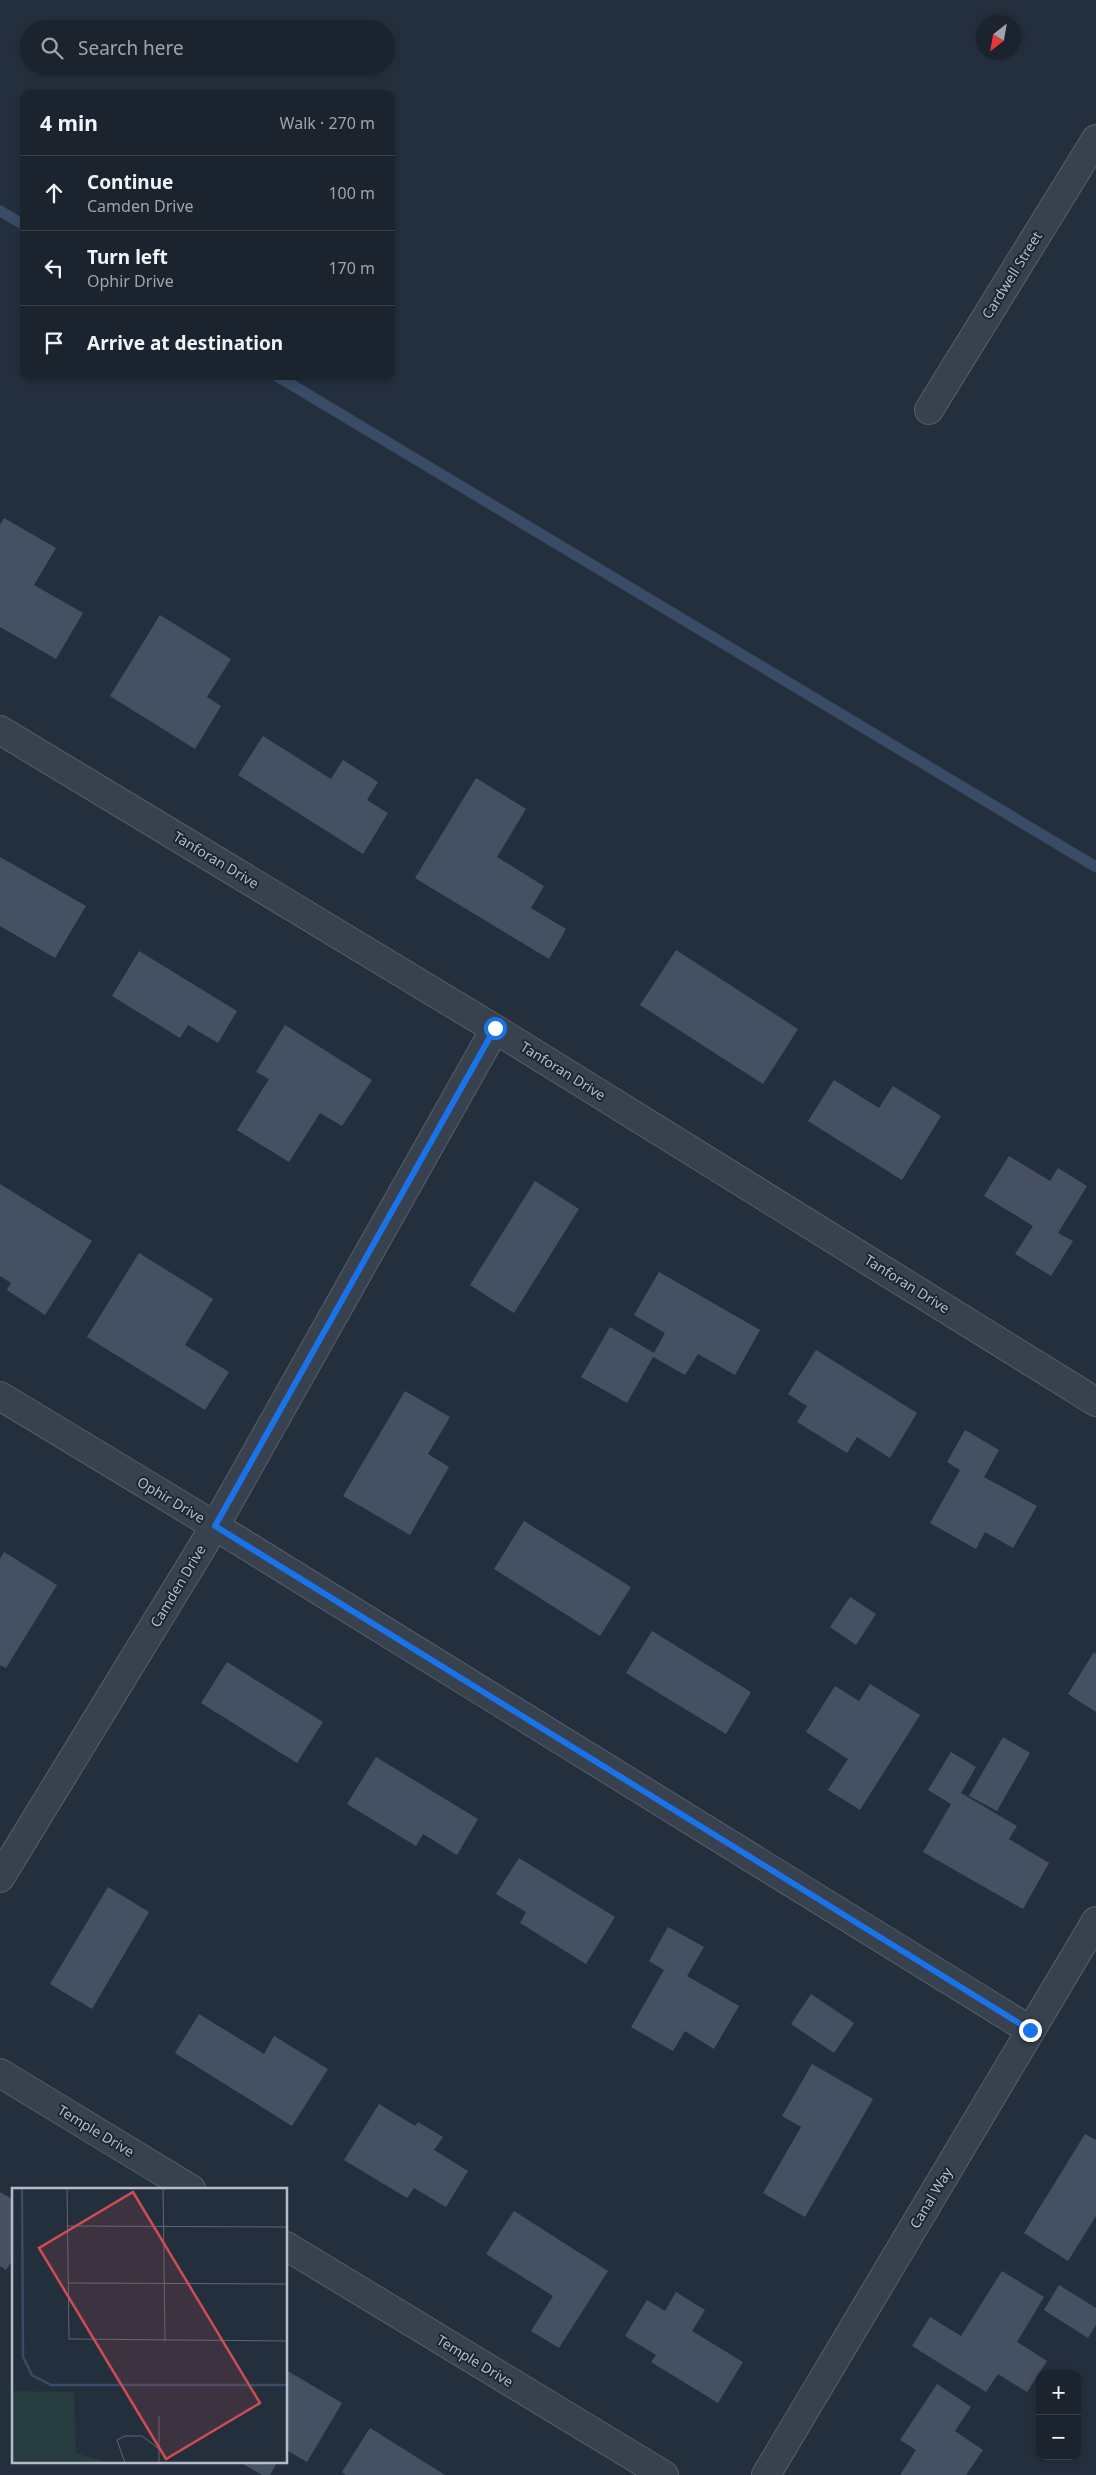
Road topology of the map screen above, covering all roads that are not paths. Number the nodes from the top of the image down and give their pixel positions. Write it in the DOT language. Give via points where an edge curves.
graph roads {
  1 [pos="1096,139"];
  2 [pos="929,410"];
  3 [pos="0,730"];
  4 [pos="495,1028"];
  5 [pos="0,1396"];
  6 [pos="1096,1402"];
  7 [pos="215,1526"];
  8 [pos="0,1878"];
  9 [pos="1096,1921"];
  10 [pos="1030,2030"];
  11 [pos="0,2073"];
  12 [pos="189,2188"];
  13 [pos="288,2247"];
  14 [pos="664,2475"];
  15 [pos="766,2475"];
  1 -- 2 [label="street, Cardwell Street"];
  3 -- 4 [label="street, Tanforan Drive"];
  4 -- 6 [label="street, Tanforan Drive"];
  4 -- 7 [label="street, Camden Drive"];
  5 -- 7 [label="street, Ophir Drive"];
  7 -- 8 [label="street, Camden Drive"];
  7 -- 10 [label="street, Ophir Drive"];
  9 -- 10 [label="street, Canal Way"];
  10 -- 15 [label="street, Canal Way"];
  11 -- 12 [label="street, Temple Drive"];
  13 -- 14 [label="street, Temple Drive"];
}
